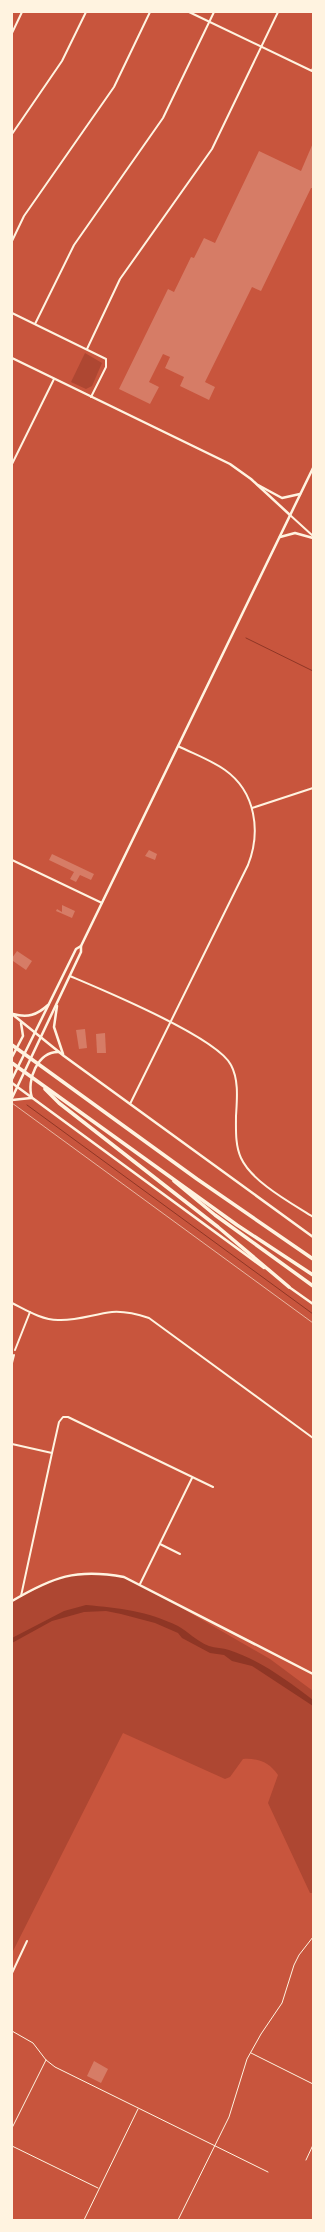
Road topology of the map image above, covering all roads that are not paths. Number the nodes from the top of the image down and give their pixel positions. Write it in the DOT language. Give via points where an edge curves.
graph roads {
  1 [pos="22,12"];
  2 [pos="86,12"];
  3 [pos="150,12"];
  4 [pos="189,12"];
  5 [pos="214,12"];
  6 [pos="278,12"];
  7 [pos="209,22"];
  8 [pos="12,33"];
  9 [pos="261,47"];
  10 [pos="312,70"];
  11 [pos="12,134"];
  12 [pos="12,241"];
  13 [pos="12,313"];
  14 [pos="35,324"];
  15 [pos="87,349"];
  16 [pos="12,358"];
  17 [pos="54,379"];
  18 [pos="92,397"];
  19 [pos="12,464"];
  20 [pos="313,468"];
  21 [pos="258,485"];
  22 [pos="300,493"];
  23 [pos="290,514"];
  24 [pos="279,537"];
  25 [pos="313,537"];
  26 [pos="178,746"];
  27 [pos="313,788"];
  28 [pos="252,808"];
  29 [pos="12,860"];
  30 [pos="102,903"];
  31 [pos="81,946"];
  32 [pos="70,976"];
  33 [pos="58,1002"];
  34 [pos="50,1003"];
  35 [pos="12,1014"];
  36 [pos="20,1021"];
  37 [pos="172,1023"];
  38 [pos="35,1033"];
  39 [pos="42,1038"];
  40 [pos="12,1045"];
  41 [pos="60,1052"];
  42 [pos="64,1056"];
  43 [pos="12,1057"];
  44 [pos="12,1063"];
  45 [pos="12,1079"];
  46 [pos="38,1081"];
  47 [pos="12,1083"];
  48 [pos="17,1087"];
  49 [pos="12,1099"];
  50 [pos="33,1099"];
  51 [pos="130,1104"];
  52 [pos="157,1168"];
  53 [pos="313,1217"];
  54 [pos="313,1237"];
  55 [pos="313,1259"];
  56 [pos="313,1275"];
  57 [pos="313,1286"];
  58 [pos="289,1287"];
  59 [pos="12,1303"];
  60 [pos="313,1304"];
  61 [pos="30,1312"];
  62 [pos="15,1350"];
  63 [pos="14,1355"];
  64 [pos="12,1363"];
  65 [pos="313,1438"];
  66 [pos="12,1444"];
  67 [pos="52,1453"];
  68 [pos="192,1478"];
  69 [pos="213,1487"];
  70 [pos="160,1544"];
  71 [pos="180,1554"];
  72 [pos="140,1584"];
  73 [pos="21,1596"];
  74 [pos="12,1601"];
  75 [pos="313,1674"];
  76 [pos="313,1937"];
  77 [pos="27,1941"];
  78 [pos="12,1973"];
  79 [pos="12,2031"];
  80 [pos="250,2053"];
  81 [pos="46,2060"];
  82 [pos="313,2084"];
  83 [pos="138,2109"];
  84 [pos="12,2128"];
  85 [pos="313,2145"];
  86 [pos="12,2146"];
  87 [pos="215,2146"];
  88 [pos="306,2160"];
  89 [pos="268,2172"];
  90 [pos="99,2188"];
  91 [pos="84,2220"];
  92 [pos="178,2220"];
  1 -- 8 [label="street"];
  2 -- 11 [label="street" via="62,61"];
  3 -- 12 [label="street" via="114,87 24,216"];
  4 -- 7 [label="street"];
  5 -- 7 [label="street"];
  6 -- 9 [label="street"];
  7 -- 9 [label="street"];
  7 -- 14 [label="street" via="163,118 74,245"];
  9 -- 10 [label="street"];
  9 -- 15 [label="street" via="212,149 120,279"];
  13 -- 14 [label="street"];
  14 -- 15 [label="street"];
  15 -- 18 [label="street" via="103,356 107,362"];
  16 -- 17 [label="main road"];
  17 -- 18 [label="main road"];
  17 -- 19 [label="street"];
  18 -- 21 [label="main road" via="221,459 239,469"];
  20 -- 22 [label="main road"];
  21 -- 22 [label="main road" via="282,498"];
  21 -- 23 [label="main road"];
  22 -- 23 [label="main road"];
  23 -- 24 [label="main road"];
  23 -- 25 [label="street"];
  24 -- 25 [label="main road" via="295,533"];
  24 -- 26 [label="main road"];
  26 -- 28 [label="street" via="213,763 234,777 244,790"];
  26 -- 30 [label="main road"];
  27 -- 28 [label="street"];
  28 -- 37 [label="street" via="256,830 252,855"];
  29 -- 30 [label="street"];
  30 -- 31 [label="main road"];
  31 -- 32 [label="main road" via="81,952"];
  31 -- 34 [label="main road" via="76,949"];
  32 -- 33 [label="main road"];
  32 -- 37 [label="street"];
  33 -- 39 [label="main road"];
  33 -- 42 [label="main road" via="54,1026"];
  34 -- 35 [label="main road" via="42,1011 30,1016"];
  34 -- 38 [label="main road"];
  35 -- 36 [label="main road"];
  36 -- 38 [label="main road"];
  36 -- 43 [label="main road" via="23,1036"];
  37 -- 51 [label="street"];
  37 -- 53 [label="street" via="210,1043 231,1065 237,1087 236,1135 241,1158 254,1176"];
  38 -- 39 [label="main road"];
  38 -- 45 [label="main road"];
  39 -- 41 [label="main road"];
  39 -- 48 [label="main road"];
  40 -- 55 [label="highway" via="204,1184"];
  41 -- 42 [label="main road"];
  41 -- 50 [label="main road" via="51,1052 42,1058 30,1082"];
  42 -- 51 [label="main road"];
  44 -- 46 [label="highway"];
  46 -- 52 [label="highway"];
  46 -- 58 [label="highway" via="59,1103 218,1227"];
  47 -- 48 [label="main road"];
  48 -- 49 [label="main road"];
  48 -- 50 [label="main road"];
  49 -- 50 [label="main road"];
  50 -- 58 [label="main road"];
  51 -- 54 [label="main road"];
  52 -- 56 [label="highway"];
  52 -- 57 [label="highway" via="215,1215"];
  58 -- 60 [label="main road"];
  59 -- 61 [label="street"];
  61 -- 62 [label="street"];
  61 -- 65 [label="street" via="57,1320 80,1319 112,1312 131,1313 148,1318"];
  63 -- 64 [label="street"];
  66 -- 67 [label="street"];
  67 -- 68 [label="street" via="59,1422 63,1417 68,1417"];
  67 -- 73 [label="street"];
  68 -- 69 [label="street"];
  68 -- 70 [label="street"];
  70 -- 71 [label="street"];
  70 -- 72 [label="street"];
  72 -- 73 [label="main road" via="124,1577 83,1573 55,1578"];
  72 -- 75 [label="main road"];
  73 -- 74 [label="main road"];
  76 -- 80 [label="lane" via="294,1965 282,2003"];
  77 -- 78 [label="street"];
  79 -- 81 [label="lane" via="33,2043"];
  80 -- 82 [label="lane"];
  80 -- 87 [label="lane" via="244,2065 233,2107"];
  81 -- 83 [label="lane"];
  81 -- 84 [label="lane"];
  83 -- 87 [label="lane"];
  83 -- 90 [label="lane"];
  85 -- 88 [label="lane"];
  86 -- 90 [label="lane"];
  87 -- 89 [label="lane"];
  87 -- 92 [label="lane"];
  90 -- 91 [label="lane"];
}
